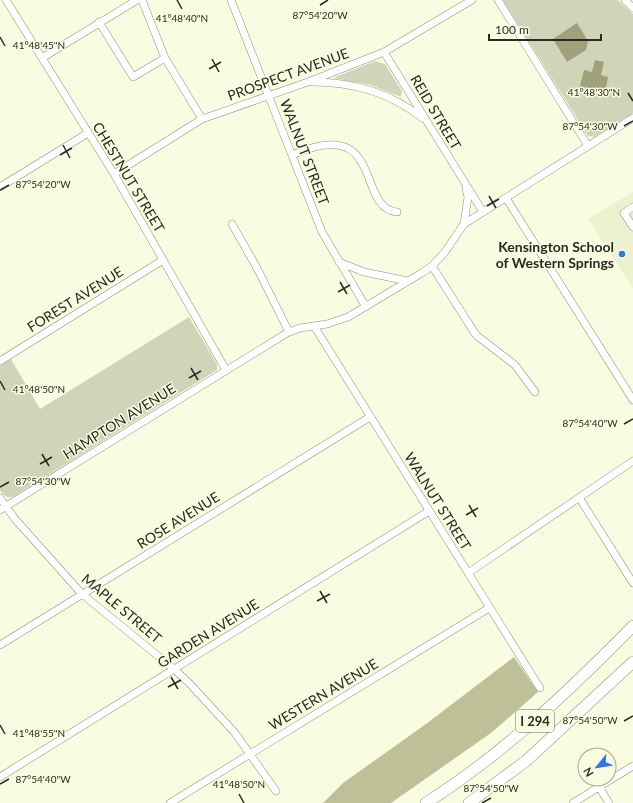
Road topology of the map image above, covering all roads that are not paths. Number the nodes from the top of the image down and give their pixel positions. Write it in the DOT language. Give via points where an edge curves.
graph roads {
  1 [pos="6,0"];
  2 [pos="137,0"];
  3 [pos="142,0"];
  4 [pos="231,0"];
  5 [pos="472,0"];
  6 [pos="498,0"];
  7 [pos="625,0"];
  8 [pos="633,8"];
  9 [pos="98,22"];
  10 [pos="384,52"];
  11 [pos="42,58"];
  12 [pos="165,58"];
  13 [pos="308,82"];
  14 [pos="268,95"];
  15 [pos="633,118"];
  16 [pos="202,119"];
  17 [pos="426,122"];
  18 [pos="88,133"];
  19 [pos="588,146"];
  20 [pos="292,155"];
  21 [pos="114,174"];
  22 [pos="465,184"];
  23 [pos="0,187"];
  24 [pos="506,198"];
  25 [pos="633,207"];
  26 [pos="397,212"];
  27 [pos="483,212"];
  28 [pos="232,224"];
  29 [pos="464,224"];
  30 [pos="633,227"];
  31 [pos="163,260"];
  32 [pos="339,262"];
  33 [pos="432,266"];
  34 [pos="408,281"];
  35 [pos="366,307"];
  36 [pos="314,326"];
  37 [pos="289,332"];
  38 [pos="0,360"];
  39 [pos="226,370"];
  40 [pos="535,392"];
  41 [pos="633,400"];
  42 [pos="370,417"];
  43 [pos="633,461"];
  44 [pos="0,498"];
  45 [pos="580,499"];
  46 [pos="3,508"];
  47 [pos="429,512"];
  48 [pos="468,573"];
  49 [pos="633,584"];
  50 [pos="82,594"];
  51 [pos="489,608"];
  52 [pos="633,626"];
  53 [pos="0,645"];
  54 [pos="633,662"];
  55 [pos="174,669"];
  56 [pos="540,688"];
  57 [pos="249,754"];
  58 [pos="633,766"];
  59 [pos="617,776"];
  60 [pos="0,777"];
  61 [pos="599,787"];
  62 [pos="276,791"];
  63 [pos="170,803"];
  64 [pos="426,803"];
  65 [pos="469,803"];
  66 [pos="573,803"];
  67 [pos="609,803"];
  1 -- 11 [label="street, CHESTNUT STREET"];
  2 -- 9 [label="street"];
  3 -- 12 [label="street"];
  4 -- 14 [label="street, WALNUT STREET"];
  5 -- 10 [label="street, PROSPECT AVENUE"];
  6 -- 19 [label="street"];
  7 -- 8 [label="street"];
  9 -- 11 [label="street"];
  9 -- 12 [label="street" via="134,78"];
  10 -- 13 [label="street, PROSPECT AVENUE"];
  10 -- 17 [label="street, REID STREET"];
  11 -- 18 [label="street, CHESTNUT STREET"];
  12 -- 16 [label="street"];
  13 -- 14 [label="street, PROSPECT AVENUE"];
  13 -- 17 [label="street" via="330,82 366,88 409,108"];
  14 -- 16 [label="street, PROSPECT AVENUE"];
  14 -- 20 [label="street, WALNUT STREET"];
  15 -- 19 [label="street, HAMPTON AVENUE"];
  16 -- 21 [label="street, PROSPECT AVENUE"];
  17 -- 22 [label="street, REID STREET"];
  18 -- 21 [label="street, CHESTNUT STREET"];
  18 -- 23 [label="street"];
  19 -- 24 [label="street, HAMPTON AVENUE"];
  20 -- 26 [label="street" via="309,148 326,146 344,147 354,152 363,163 380,203"];
  20 -- 32 [label="street, WALNUT STREET" via="322,232"];
  21 -- 31 [label="street, CHESTNUT STREET"];
  22 -- 27 [label="street, REID STREET"];
  22 -- 29 [label="street, REID STREET" via="468,197"];
  24 -- 27 [label="street, HAMPTON AVENUE"];
  24 -- 41 [label="street"];
  25 -- 30 [label="street" via="624,213"];
  27 -- 29 [label="street, HAMPTON AVENUE"];
  28 -- 37 [label="street"];
  29 -- 33 [label="street, HAMPTON AVENUE" via="455,240"];
  31 -- 38 [label="street, FOREST AVENUE"];
  31 -- 39 [label="street, CHESTNUT STREET"];
  32 -- 34 [label="street" via="364,272"];
  32 -- 35 [label="street, WALNUT STREET"];
  33 -- 34 [label="street, HAMPTON AVENUE"];
  33 -- 40 [label="street" via="476,335 515,365"];
  34 -- 35 [label="street, HAMPTON AVENUE"];
  35 -- 36 [label="street, HAMPTON AVENUE" via="336,321"];
  36 -- 37 [label="street, HAMPTON AVENUE"];
  36 -- 42 [label="street, WALNUT STREET"];
  37 -- 39 [label="street, HAMPTON AVENUE"];
  39 -- 46 [label="street, HAMPTON AVENUE"];
  42 -- 47 [label="street, WALNUT STREET"];
  42 -- 50 [label="street, ROSE AVENUE"];
  43 -- 45 [label="street"];
  44 -- 46 [label="street, MAPLE STREET"];
  45 -- 48 [label="street"];
  45 -- 49 [label="street"];
  46 -- 50 [label="street, MAPLE STREET"];
  47 -- 48 [label="street, WALNUT STREET"];
  47 -- 55 [label="street, GARDEN AVENUE"];
  48 -- 51 [label="street, WALNUT STREET"];
  50 -- 53 [label="street, ROSE AVENUE"];
  50 -- 55 [label="street, MAPLE STREET"];
  51 -- 56 [label="street, WALNUT STREET"];
  51 -- 57 [label="street, WESTERN AVENUE"];
  52 -- 64 [label="highway, I 294" via="571,688 509,743 458,783"];
  54 -- 65 [label="highway, I 294" via="526,760"];
  55 -- 57 [label="street, MAPLE STREET" via="235,733"];
  55 -- 60 [label="street, GARDEN AVENUE"];
  57 -- 62 [label="street, MAPLE STREET"];
  57 -- 63 [label="street, WESTERN AVENUE"];
  58 -- 59 [label="street"];
  61 -- 66 [label="street"];
  61 -- 67 [label="street"];
}
